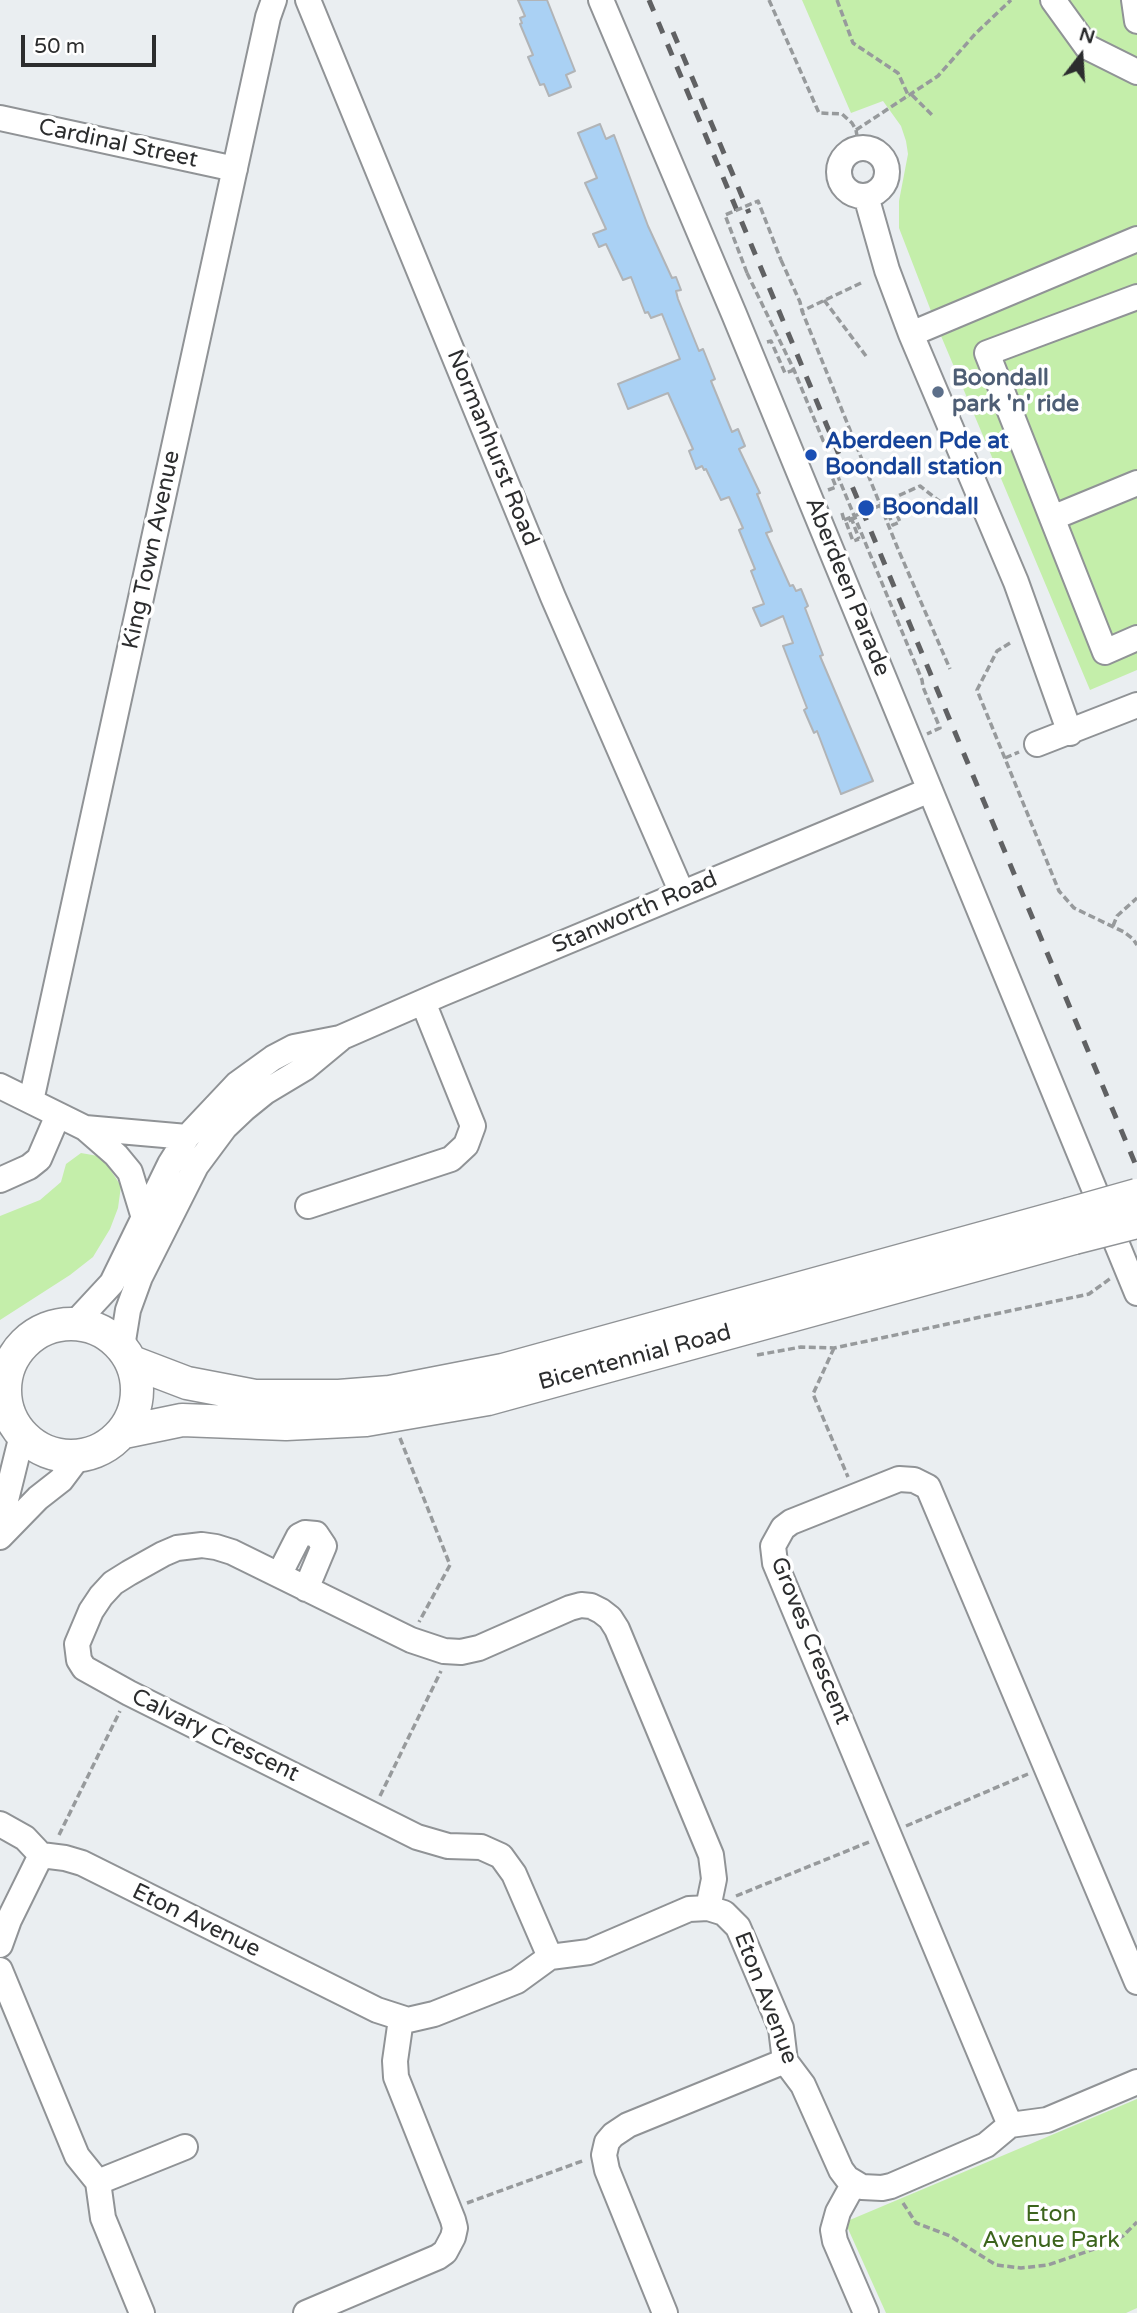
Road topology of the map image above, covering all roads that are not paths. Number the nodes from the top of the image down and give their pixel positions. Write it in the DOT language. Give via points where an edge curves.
graph roads {
  1 [pos="274,0"];
  2 [pos="308,0"];
  3 [pos="601,0"];
  4 [pos="1053,0"];
  5 [pos="1134,0"];
  6 [pos="1137,21"];
  7 [pos="1137,72"];
  8 [pos="0,118"];
  9 [pos="235,169"];
  10 [pos="866,196"];
  11 [pos="1137,239"];
  12 [pos="1137,297"];
  13 [pos="911,334"];
  14 [pos="1137,483"];
  15 [pos="1052,518"];
  16 [pos="1137,638"];
  17 [pos="1137,705"];
  18 [pos="1070,733"];
  19 [pos="1037,744"];
  20 [pos="930,790"];
  21 [pos="682,893"];
  22 [pos="423,1002"];
  23 [pos="340,1038"];
  24 [pos="0,1086"];
  25 [pos="31,1101"];
  26 [pos="58,1115"];
  27 [pos="85,1128"];
  28 [pos="187,1137"];
  29 [pos="0,1180"];
  30 [pos="1137,1195"];
  31 [pos="308,1206"];
  32 [pos="144,1218"];
  33 [pos="1137,1222"];
  34 [pos="1070,1227"];
  35 [pos="1137,1293"];
  36 [pos="74,1324"];
  37 [pos="127,1355"];
  38 [pos="7,1356"];
  39 [pos="11,1424"];
  40 [pos="124,1432"];
  41 [pos="79,1456"];
  42 [pos="0,1524"];
  43 [pos="0,1537"];
  44 [pos="279,1575"];
  45 [pos="306,1589"];
  46 [pos="0,1824"];
  47 [pos="41,1855"];
  48 [pos="708,1908"];
  49 [pos="0,1945"];
  50 [pos="550,1957"];
  51 [pos="0,1970"];
  52 [pos="1137,1982"];
  53 [pos="401,2019"];
  54 [pos="785,2061"];
  55 [pos="1137,2082"];
  56 [pos="1010,2125"];
  57 [pos="185,2147"];
  58 [pos="98,2182"];
  59 [pos="854,2183"];
  60 [pos="142,2313"];
  61 [pos="306,2313"];
  62 [pos="665,2313"];
  63 [pos="866,2313"];
  1 -- 9 [label="street, King Town Avenue"];
  2 -- 21 [label="street, Normanhurst Road" via="553,597"];
  3 -- 20 [label="street, Aberdeen Parade"];
  4 -- 7 [label="street" via="1087,47"];
  5 -- 6 [label="street"];
  8 -- 9 [label="street, Cardinal Street"];
  9 -- 25 [label="street, King Town Avenue"];
  10 -- 10 [label="street" via="880,190 887,169 880,155 857,139 839,172 850,193"];
  10 -- 13 [label="street"];
  11 -- 13 [label="street"];
  12 -- 15 [label="street" via="987,353"];
  13 -- 18 [label="street" via="1016,582"];
  14 -- 15 [label="street"];
  15 -- 16 [label="street" via="1105,652"];
  17 -- 18 [label="street"];
  18 -- 19 [label="street"];
  20 -- 21 [label="street, Stanworth Road"];
  20 -- 35 [label="street, Aberdeen Parade"];
  21 -- 22 [label="street, Stanworth Road"];
  22 -- 23 [label="street, Stanworth Road"];
  22 -- 31 [label="street" via="473,1126 466,1146 450,1159"];
  23 -- 28 [label="street, Stanworth Road" via="293,1047 273,1058 237,1084"];
  23 -- 37 [label="street, Stanworth Road" via="244,1109 196,1166 140,1277 128,1310"];
  24 -- 25 [label="street"];
  25 -- 26 [label="street"];
  26 -- 27 [label="street"];
  26 -- 29 [label="street" via="39,1159"];
  27 -- 28 [label="street"];
  27 -- 32 [label="street" via="125,1164"];
  28 -- 32 [label="street, Stanworth Road"];
  30 -- 34 [label="main road, Bicentennial Road, bridge"];
  32 -- 36 [label="street, Stanworth Road" via="112,1283"];
  33 -- 34 [label="main road, Bicentennial Road, bridge"];
  34 -- 37 [label="main road, Bicentennial Road" via="503,1370 390,1392 255,1396 187,1383"];
  34 -- 40 [label="main road, Bicentennial Road" via="488,1399 366,1420 286,1424 181,1420"];
  36 -- 37 [label="main road" via="108,1335"];
  36 -- 38 [label="main road" via="40,1332"];
  37 -- 40 [label="main road" via="138,1398"];
  38 -- 39 [label="main road" via="5,1399"];
  39 -- 41 [label="main road" via="38,1448"];
  39 -- 42 [label="street"];
  40 -- 41 [label="main road" via="111,1444"];
  41 -- 43 [label="street" via="61,1480"];
  44 -- 45 [label="street, Calvary Crescent"];
  44 -- 45 [label="street" via="299,1536 316,1534 324,1546"];
  44 -- 50 [label="street, Calvary Crescent" via="216,1547 190,1546 163,1554 113,1583 101,1596 80,1636 77,1652 84,1668 129,1693 371,1813 434,1843 481,1847 501,1856 514,1874"];
  45 -- 48 [label="street, Calvary Crescent" via="444,1651 479,1647 582,1605 610,1618 710,1855 714,1879"];
  46 -- 47 [label="street" via="25,1838"];
  47 -- 49 [label="street"];
  47 -- 53 [label="street, Eton Avenue" via="82,1863"];
  48 -- 50 [label="street" via="688,1909 589,1952"];
  48 -- 54 [label="street, Eton Avenue" via="724,1913 738,1927 781,2028"];
  50 -- 53 [label="street" via="517,1981 434,2014"];
  51 -- 58 [label="street" via="77,2157"];
  52 -- 56 [label="street, Groves Crescent" via="932,1493 922,1484 899,1479 783,1528 773,1546 775,1563"];
  53 -- 61 [label="street" via="396,2077 455,2228 445,2252 438,2257"];
  54 -- 59 [label="street, Eton Avenue" via="803,2085 835,2161"];
  54 -- 62 [label="street" via="628,2125 612,2135 604,2148 607,2170"];
  55 -- 56 [label="street" via="1047,2120"];
  56 -- 59 [label="street" via="986,2145 891,2186 872,2188"];
  57 -- 58 [label="street"];
  58 -- 60 [label="street" via="103,2218"];
  59 -- 63 [label="street" via="833,2230"];
}
